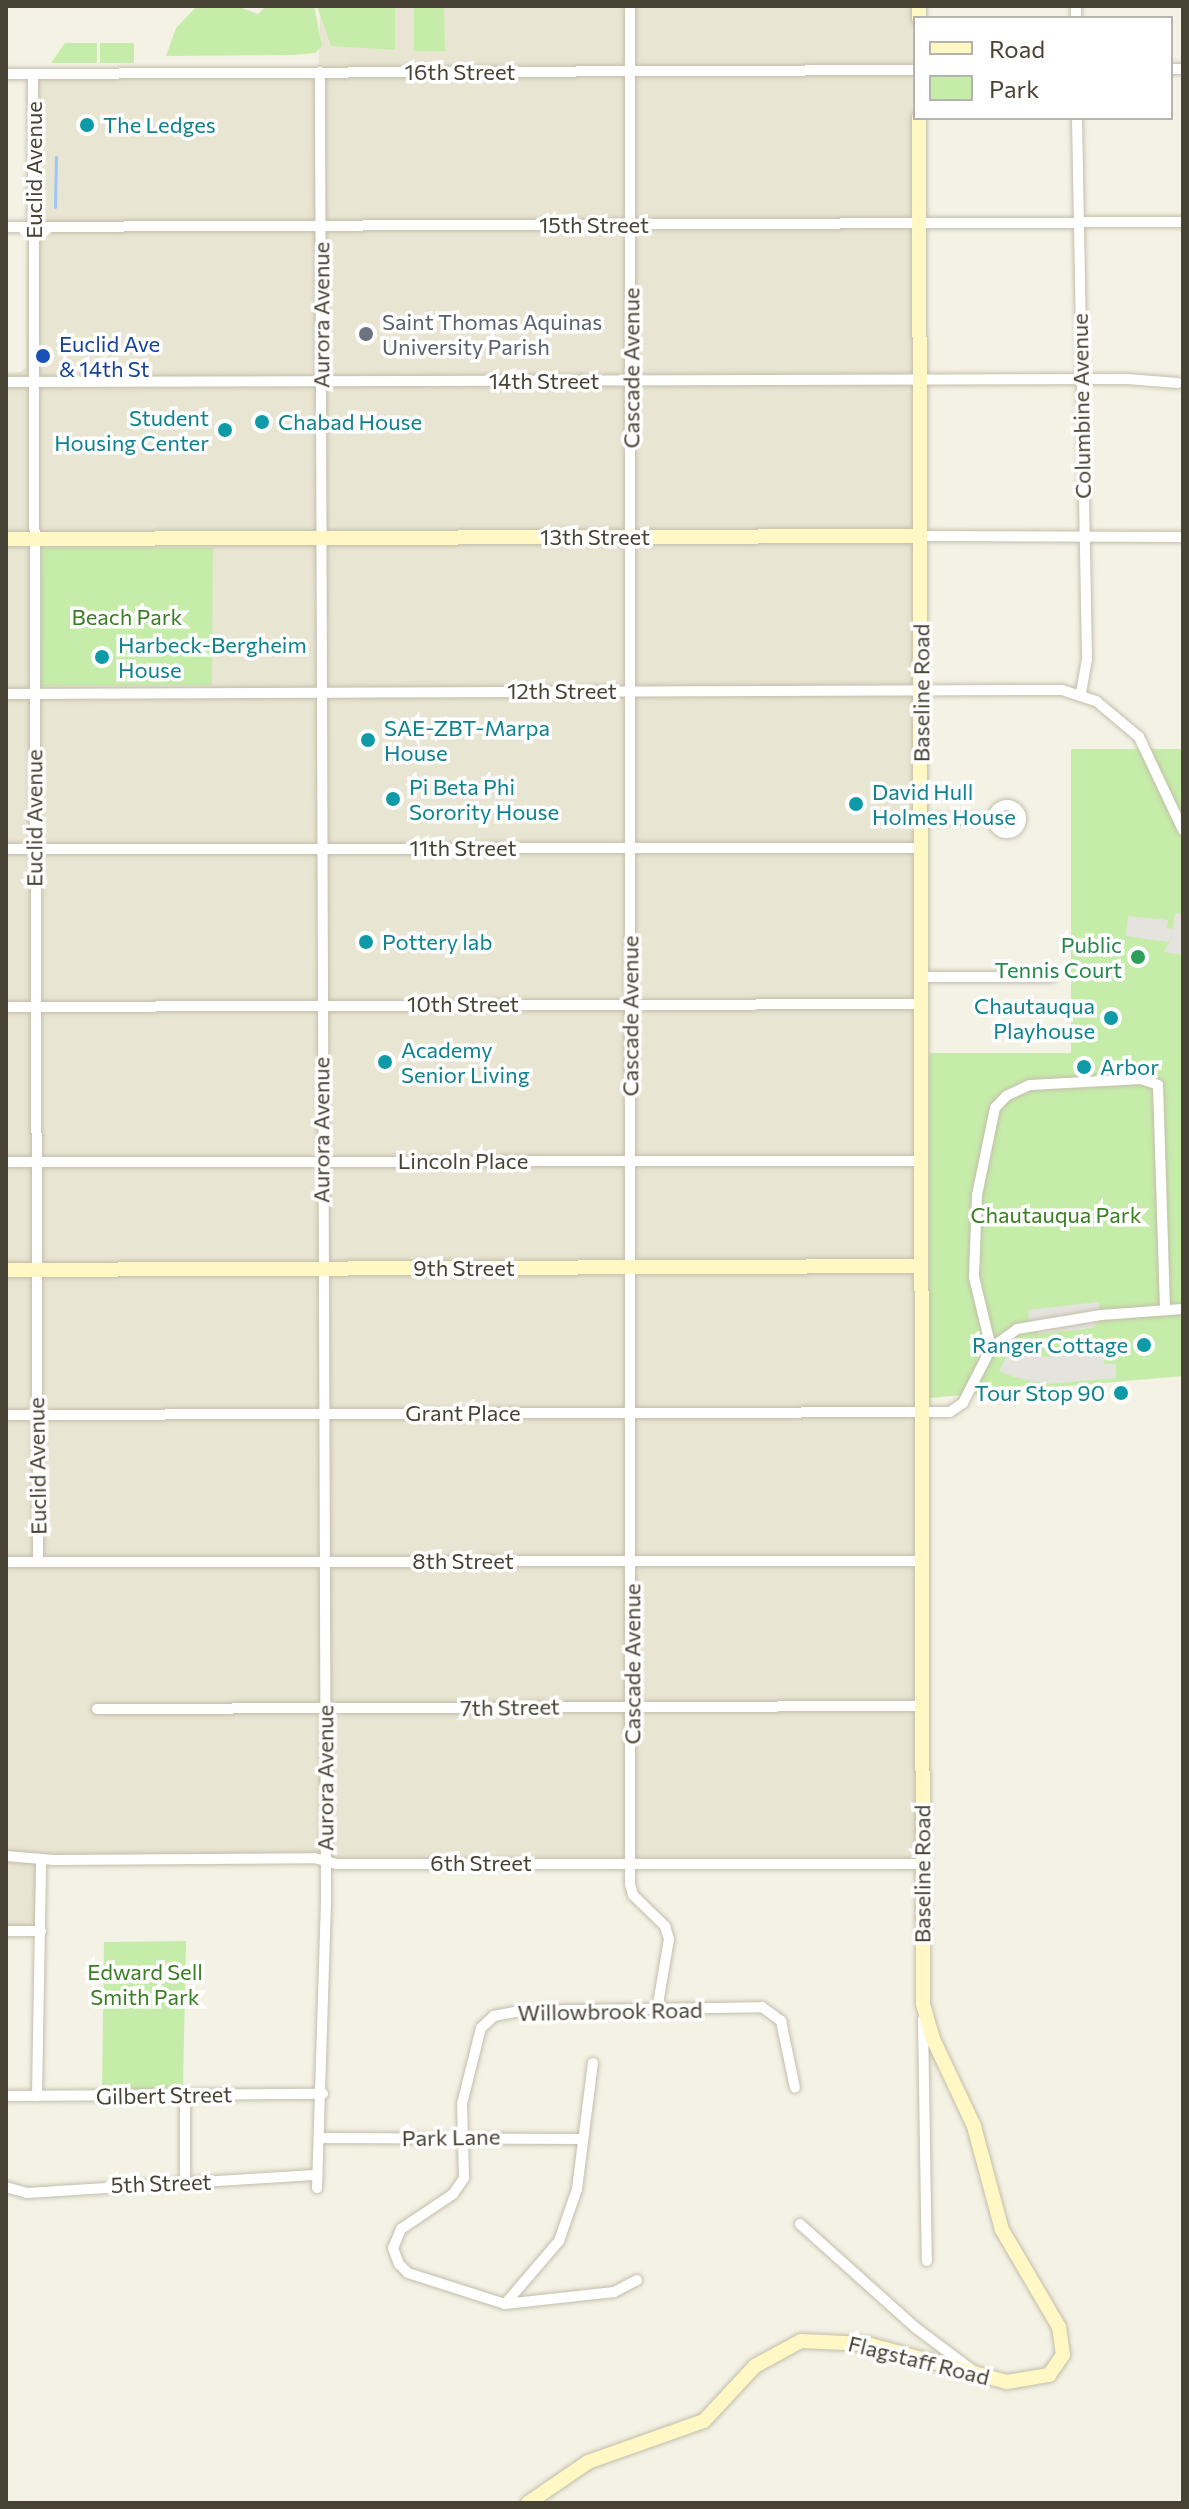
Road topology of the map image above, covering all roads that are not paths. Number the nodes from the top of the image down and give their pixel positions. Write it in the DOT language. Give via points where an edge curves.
graph roads {
  1 [pos="630,6"];
  2 [pos="913,70"];
  3 [pos="631,71"];
  4 [pos="320,72"];
  5 [pos="6,74"];
  6 [pos="33,74"];
  7 [pos="919,120"];
  8 [pos="1077,120"];
  9 [pos="1183,222"];
  10 [pos="1079,223"];
  11 [pos="920,224"];
  12 [pos="322,225"];
  13 [pos="631,226"];
  14 [pos="6,227"];
  15 [pos="34,227"];
  16 [pos="321,379"];
  17 [pos="920,380"];
  18 [pos="1078,380"];
  19 [pos="6,382"];
  20 [pos="33,382"];
  21 [pos="631,382"];
  22 [pos="1178,383"];
  23 [pos="1083,535"];
  24 [pos="920,536"];
  25 [pos="631,537"];
  26 [pos="1183,537"];
  27 [pos="320,538"];
  28 [pos="6,539"];
  29 [pos="33,539"];
  30 [pos="629,691"];
  31 [pos="920,691"];
  32 [pos="322,692"];
  33 [pos="6,694"];
  34 [pos="32,694"];
  35 [pos="1081,694"];
  36 [pos="920,819"];
  37 [pos="993,819"];
  38 [pos="1183,830"];
  39 [pos="630,846"];
  40 [pos="920,848"];
  41 [pos="6,849"];
  42 [pos="34,849"];
  43 [pos="322,849"];
  44 [pos="920,977"];
  45 [pos="1051,977"];
  46 [pos="629,1002"];
  47 [pos="920,1004"];
  48 [pos="321,1005"];
  49 [pos="6,1007"];
  50 [pos="34,1007"];
  51 [pos="630,1160"];
  52 [pos="321,1161"];
  53 [pos="921,1161"];
  54 [pos="6,1162"];
  55 [pos="35,1162"];
  56 [pos="921,1266"];
  57 [pos="631,1267"];
  58 [pos="321,1269"];
  59 [pos="6,1270"];
  60 [pos="34,1270"];
  61 [pos="1183,1309"];
  62 [pos="1165,1310"];
  63 [pos="991,1348"];
  64 [pos="921,1412"];
  65 [pos="323,1413"];
  66 [pos="36,1414"];
  67 [pos="631,1414"];
  68 [pos="6,1415"];
  69 [pos="38,1561"];
  70 [pos="324,1561"];
  71 [pos="632,1561"];
  72 [pos="921,1561"];
  73 [pos="6,1562"];
  74 [pos="922,1706"];
  75 [pos="633,1707"];
  76 [pos="97,1709"];
  77 [pos="325,1710"];
  78 [pos="6,1856"];
  79 [pos="41,1860"];
  80 [pos="325,1861"];
  81 [pos="631,1862"];
  82 [pos="922,1864"];
  83 [pos="6,1931"];
  84 [pos="41,1931"];
  85 [pos="923,2003"];
  86 [pos="657,2010"];
  87 [pos="593,2063"];
  88 [pos="795,2088"];
  89 [pos="185,2093"];
  90 [pos="323,2094"];
  91 [pos="6,2096"];
  92 [pos="37,2096"];
  93 [pos="461,2137"];
  94 [pos="322,2138"];
  95 [pos="580,2139"];
  96 [pos="317,2175"];
  97 [pos="185,2182"];
  98 [pos="6,2187"];
  99 [pos="317,2188"];
  100 [pos="800,2224"];
  101 [pos="927,2261"];
  102 [pos="637,2280"];
  103 [pos="505,2304"];
  104 [pos="979,2378"];
  105 [pos="528,2503"];
  1 -- 3 [label="street, Cascade Avenue"];
  2 -- 3 [label="street, 16th Street"];
  3 -- 4 [label="street, 16th Street"];
  3 -- 13 [label="street, Cascade Avenue"];
  4 -- 6 [label="street, 16th Street"];
  4 -- 12 [label="street, Aurora Avenue"];
  5 -- 6 [label="street, 16th Street"];
  6 -- 15 [label="street, Euclid Avenue"];
  7 -- 11 [label="street, Baseline Road"];
  8 -- 10 [label="street, Columbine Avenue"];
  9 -- 10 [label="street, 15th Street"];
  10 -- 11 [label="street, 15th Street"];
  10 -- 18 [label="street, Columbine Avenue"];
  11 -- 13 [label="street, 15th Street"];
  11 -- 17 [label="street, Baseline Road"];
  12 -- 13 [label="street, 15th Street"];
  12 -- 15 [label="street, 15th Street"];
  12 -- 16 [label="street, Aurora Avenue"];
  13 -- 21 [label="street, Cascade Avenue"];
  14 -- 15 [label="street, 15th Street"];
  15 -- 20 [label="street, Euclid Avenue"];
  16 -- 20 [label="street, 14th Street"];
  16 -- 21 [label="street, 14th Street"];
  16 -- 27 [label="street, Aurora Avenue"];
  17 -- 18 [label="street, 14th Street"];
  17 -- 21 [label="street, 14th Street"];
  17 -- 24 [label="street, Baseline Road"];
  18 -- 22 [label="street, 14th Street"];
  18 -- 23 [label="street, Columbine Avenue"];
  19 -- 20 [label="street, 14th Street"];
  20 -- 29 [label="street, Euclid Avenue"];
  21 -- 25 [label="street, Cascade Avenue"];
  23 -- 24 [label="street, 13th Street"];
  23 -- 26 [label="street, 13th Street"];
  23 -- 35 [label="street, Columbine Avenue" via="1087,659"];
  24 -- 25 [label="street, 13th Street"];
  24 -- 31 [label="street, Baseline Road"];
  25 -- 27 [label="street, 13th Street"];
  25 -- 30 [label="street, Cascade Avenue"];
  27 -- 29 [label="street, 13th Street"];
  27 -- 32 [label="street, Aurora Avenue"];
  28 -- 29 [label="street, 13th Street"];
  29 -- 34 [label="street, Euclid Avenue"];
  30 -- 31 [label="street, 12th Street"];
  30 -- 32 [label="street, 12th Street"];
  30 -- 39 [label="street, Cascade Avenue"];
  31 -- 35 [label="street, 12th Street" via="1041,689"];
  31 -- 36 [label="street, Baseline Road"];
  32 -- 34 [label="street, 12th Street"];
  32 -- 43 [label="street, Aurora Avenue"];
  33 -- 34 [label="street, 12th Street"];
  34 -- 42 [label="street, Euclid Avenue"];
  35 -- 38 [label="street, 12th Street" via="1113,713 1146,745"];
  36 -- 37 [label="street"];
  36 -- 40 [label="street, Baseline Road"];
  39 -- 40 [label="street, 11th Street"];
  39 -- 43 [label="street, 11th Street"];
  39 -- 46 [label="street, Cascade Avenue"];
  40 -- 44 [label="street, Baseline Road"];
  41 -- 42 [label="street, 11th Street"];
  42 -- 43 [label="street, 11th Street"];
  42 -- 50 [label="street, Euclid Avenue"];
  43 -- 48 [label="street, Aurora Avenue"];
  44 -- 45 [label="street"];
  44 -- 47 [label="street, Baseline Road"];
  46 -- 47 [label="street, 10th Street"];
  46 -- 48 [label="street, 10th Street"];
  46 -- 51 [label="street, Cascade Avenue"];
  47 -- 53 [label="street, Baseline Road"];
  48 -- 50 [label="street, 10th Street"];
  48 -- 52 [label="street, Aurora Avenue"];
  49 -- 50 [label="street, 10th Street"];
  50 -- 55 [label="street, Euclid Avenue"];
  51 -- 52 [label="street, Lincoln Place"];
  51 -- 53 [label="street, Lincoln Place"];
  51 -- 57 [label="street, Cascade Avenue"];
  52 -- 55 [label="street, Lincoln Place"];
  52 -- 58 [label="street, Aurora Avenue"];
  53 -- 56 [label="street, Baseline Road"];
  54 -- 55 [label="street, Lincoln Place"];
  55 -- 60 [label="street, Euclid Avenue"];
  56 -- 57 [label="street, 9th Street"];
  56 -- 64 [label="street, Baseline Road"];
  57 -- 58 [label="street, 9th Street"];
  57 -- 67 [label="street, Cascade Avenue"];
  58 -- 60 [label="street, 9th Street"];
  58 -- 65 [label="street, Aurora Avenue"];
  59 -- 60 [label="street, 9th Street"];
  60 -- 66 [label="street, Euclid Avenue"];
  61 -- 62 [label="street"];
  62 -- 63 [label="street" via="1034,1323 1002,1336"];
  62 -- 63 [label="street" via="1159,1090 1154,1081 1030,1085 1010,1093 995,1108 981,1170 973,1241 978,1309"];
  63 -- 64 [label="street, Grant Place" via="959,1407"];
  64 -- 67 [label="street, Grant Place"];
  64 -- 72 [label="street, Baseline Road"];
  65 -- 66 [label="street, Grant Place"];
  65 -- 67 [label="street, Grant Place"];
  65 -- 70 [label="street, Aurora Avenue"];
  66 -- 68 [label="street, Grant Place"];
  66 -- 69 [label="street, Euclid Avenue"];
  67 -- 71 [label="street, Cascade Avenue"];
  69 -- 70 [label="street, 8th Street"];
  69 -- 73 [label="street, 8th Street"];
  70 -- 71 [label="street, 8th Street"];
  70 -- 77 [label="street, Aurora Avenue"];
  71 -- 72 [label="street, 8th Street"];
  71 -- 75 [label="street, Cascade Avenue"];
  72 -- 74 [label="street, Baseline Road"];
  74 -- 75 [label="street, 7th Street"];
  74 -- 82 [label="street, Baseline Road"];
  75 -- 77 [label="street, 7th Street"];
  75 -- 81 [label="street, Cascade Avenue"];
  76 -- 77 [label="street, 7th Street"];
  77 -- 80 [label="street, Aurora Avenue"];
  78 -- 79 [label="street, 6th Street"];
  79 -- 80 [label="street, 6th Street"];
  79 -- 84 [label="street"];
  80 -- 81 [label="street, 6th Street"];
  80 -- 90 [label="street, Aurora Avenue"];
  81 -- 82 [label="street, 6th Street"];
  81 -- 86 [label="street, Cascade Avenue" via="633,1895 665,1926 669,1939"];
  82 -- 85 [label="street, Baseline Road"];
  83 -- 84 [label="street"];
  84 -- 92 [label="street"];
  85 -- 101 [label="street, Baseline Road"];
  85 -- 104 [label="street, Flagstaff Road" via="974,2126 1002,2230 1062,2337 1063,2355 1049,2375 1022,2383"];
  86 -- 88 [label="street, Willowbrook Road" via="770,2009 781,2021"];
  86 -- 93 [label="street, Willowbrook Road" via="519,2011 488,2020 477,2037"];
  87 -- 95 [label="street"];
  89 -- 90 [label="street, Gilbert Street"];
  89 -- 92 [label="street, Gilbert Street"];
  89 -- 97 [label="street"];
  90 -- 94 [label="street, Aurora Avenue"];
  91 -- 92 [label="street, Gilbert Street"];
  93 -- 94 [label="street, Park Lane"];
  93 -- 95 [label="street, Park Lane"];
  93 -- 103 [label="street, Willowbrook Road" via="465,2167 460,2187 401,2229 394,2240 394,2256 408,2273"];
  94 -- 96 [label="street, Aurora Avenue"];
  95 -- 103 [label="street" via="577,2189 559,2241"];
  96 -- 97 [label="street, 5th Street"];
  96 -- 99 [label="street, Aurora Avenue"];
  97 -- 98 [label="street, 5th Street" via="27,2193"];
  100 -- 104 [label="street" via="928,2337 972,2366"];
  102 -- 103 [label="street" via="614,2292"];
  104 -- 105 [label="street, Flagstaff Road" via="867,2344 801,2341 755,2366 704,2421 588,2462"];
}
